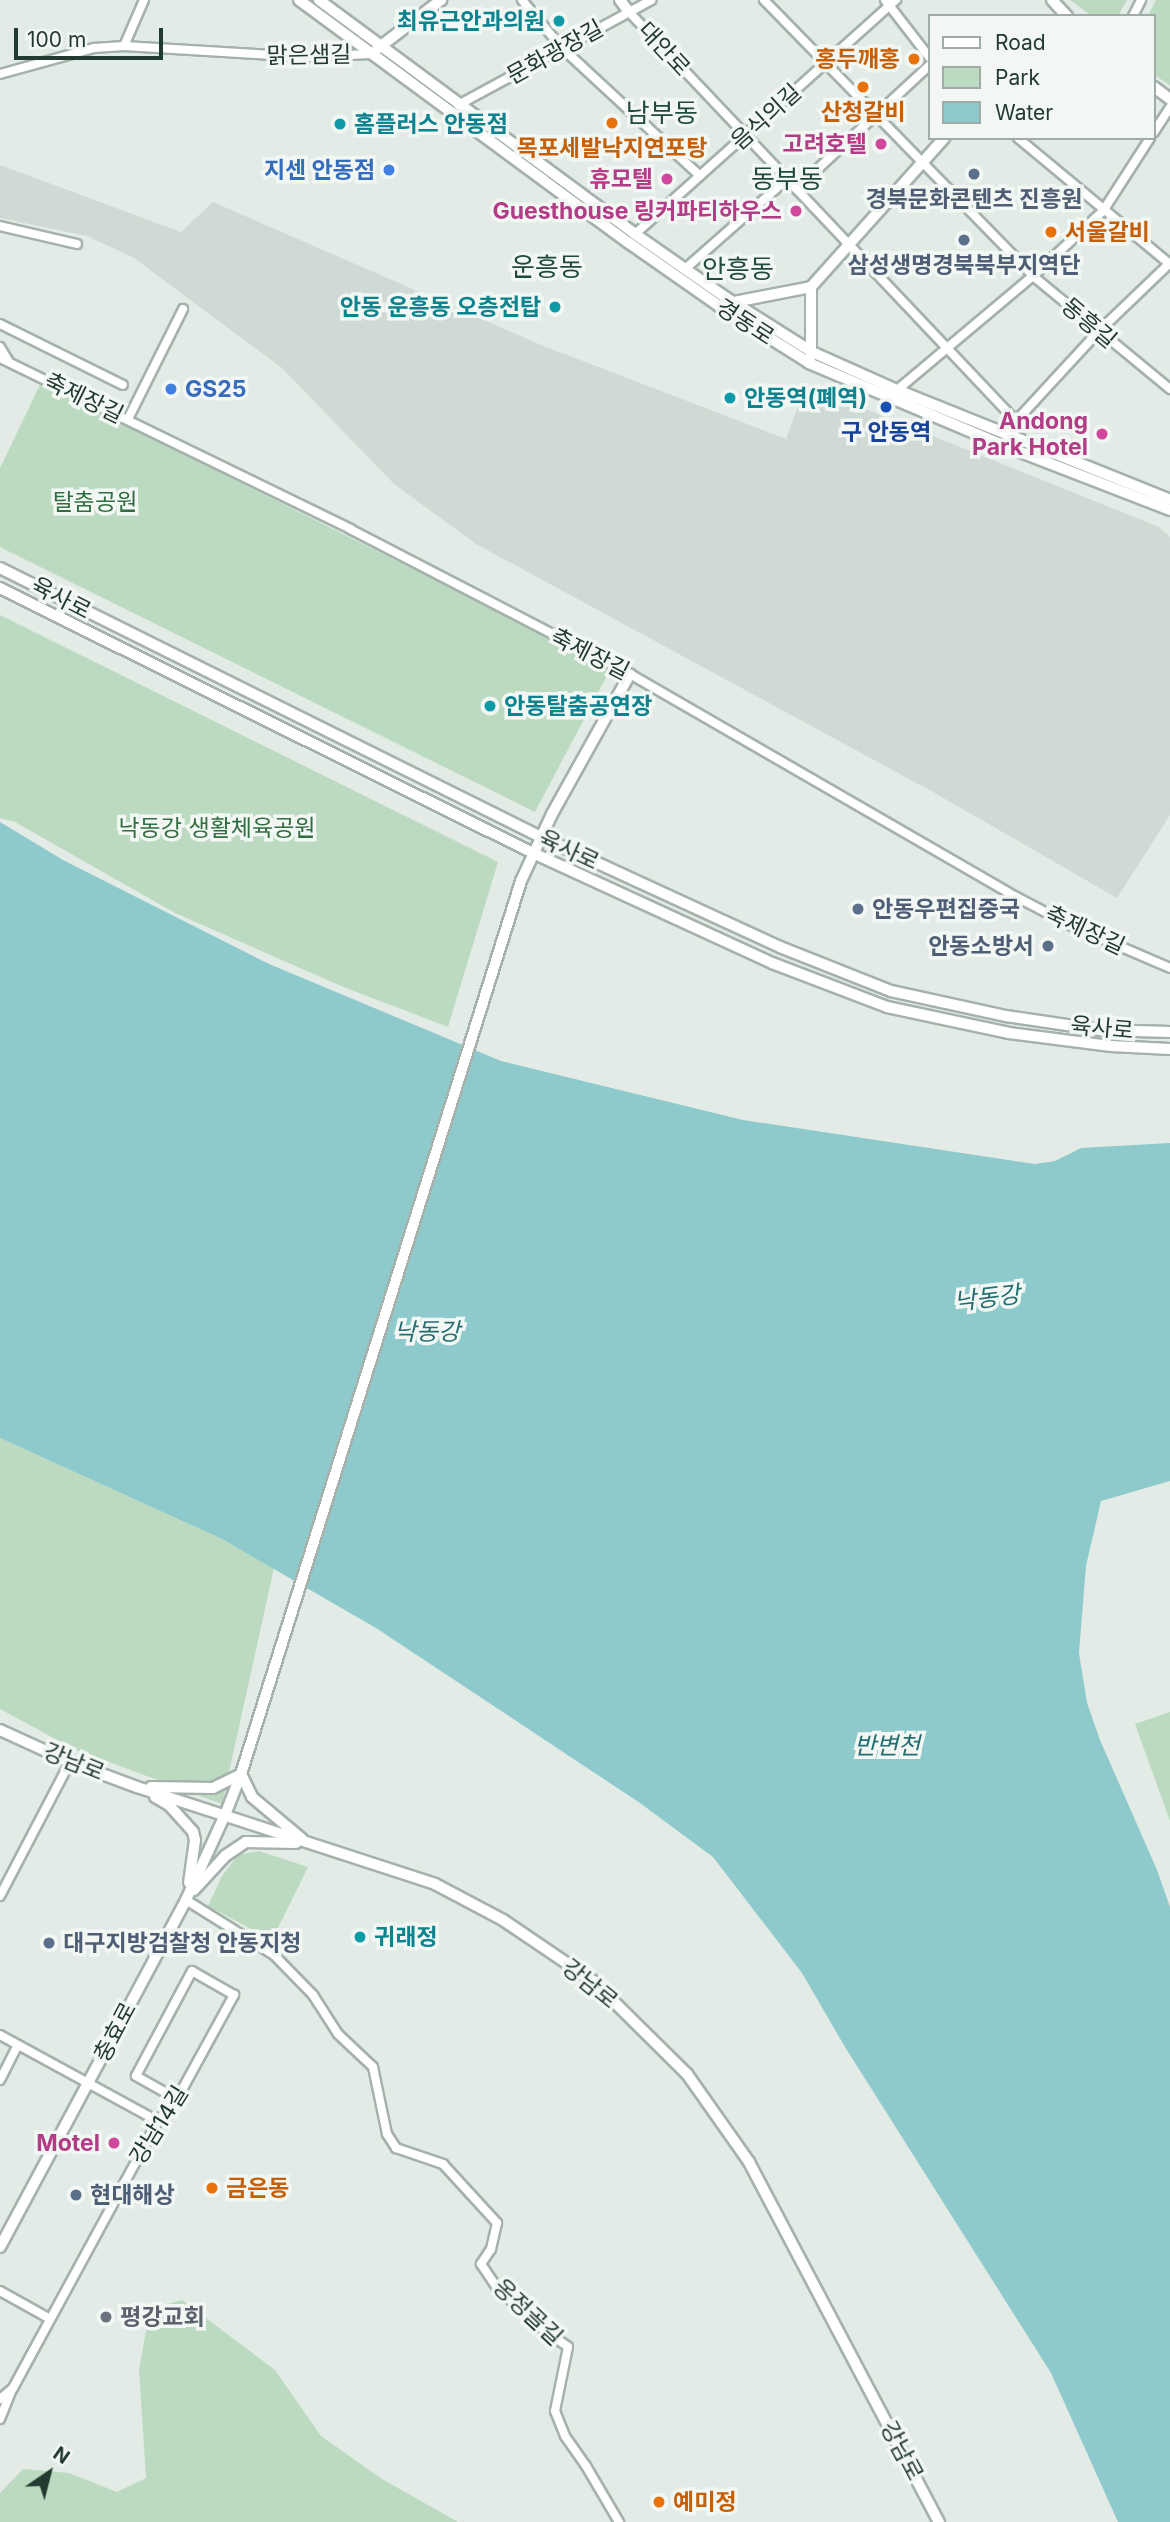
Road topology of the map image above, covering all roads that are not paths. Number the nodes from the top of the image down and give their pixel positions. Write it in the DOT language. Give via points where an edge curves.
graph roads {
  1 [pos="144,0"];
  2 [pos="299,0"];
  3 [pos="319,0"];
  4 [pos="441,0"];
  5 [pos="522,0"];
  6 [pos="620,0"];
  7 [pos="652,0"];
  8 [pos="764,0"];
  9 [pos="891,2"];
  10 [pos="629,12"];
  11 [pos="124,46"];
  12 [pos="562,48"];
  13 [pos="375,51"];
  14 [pos="928,55"];
  15 [pos="825,64"];
  16 [pos="928,67"];
  17 [pos="0,74"];
  18 [pos="458,105"];
  19 [pos="1170,107"];
  20 [pos="875,116"];
  21 [pos="1156,129"];
  22 [pos="746,135"];
  23 [pos="942,140"];
  24 [pos="1020,140"];
  25 [pos="1149,140"];
  26 [pos="921,164"];
  27 [pos="700,176"];
  28 [pos="787,179"];
  29 [pos="796,189"];
  30 [pos="1103,211"];
  31 [pos="0,226"];
  32 [pos="635,234"];
  33 [pos="77,243"];
  34 [pos="849,245"];
  35 [pos="1170,264"];
  36 [pos="685,269"];
  37 [pos="1033,276"];
  38 [pos="811,287"];
  39 [pos="734,302"];
  40 [pos="183,309"];
  41 [pos="0,324"];
  42 [pos="1098,332"];
  43 [pos="0,347"];
  44 [pos="947,349"];
  45 [pos="0,358"];
  46 [pos="810,358"];
  47 [pos="9,362"];
  48 [pos="123,385"];
  49 [pos="897,390"];
  50 [pos="1170,390"];
  51 [pos="128,419"];
  52 [pos="1016,421"];
  53 [pos="1009,442"];
  54 [pos="1169,505"];
  55 [pos="0,568"];
  56 [pos="0,588"];
  57 [pos="630,674"];
  58 [pos="541,837"];
  59 [pos="533,853"];
  60 [pos="1170,968"];
  61 [pos="1170,1032"];
  62 [pos="1170,1049"];
  63 [pos="0,1730"];
  64 [pos="70,1762"];
  65 [pos="241,1774"];
  66 [pos="137,1787"];
  67 [pos="225,1815"];
  68 [pos="307,1843"];
  69 [pos="0,1896"];
  70 [pos="186,1900"];
  71 [pos="0,2035"];
  72 [pos="18,2045"];
  73 [pos="0,2080"];
  74 [pos="88,2082"];
  75 [pos="177,2099"];
  76 [pos="158,2121"];
  77 [pos="0,2247"];
  78 [pos="0,2291"];
  79 [pos="50,2319"];
  80 [pos="13,2388"];
  81 [pos="0,2399"];
  82 [pos="0,2419"];
  83 [pos="619,2522"];
  84 [pos="939,2522"];
  1 -- 11 [label="street"];
  2 -- 13 [label="street, 경동로"];
  3 -- 13 [label="street, 경동로"];
  4 -- 13 [label="street"];
  5 -- 12 [label="street"];
  6 -- 10 [label="street, 대안로"];
  7 -- 10 [label="street, 문화광장길"];
  8 -- 15 [label="street, 동흥길"];
  9 -- 14 [label="street"];
  9 -- 15 [label="street, 음식의길"];
  10 -- 12 [label="street, 문화광장길"];
  10 -- 22 [label="street, 대안로"];
  11 -- 13 [label="street, 맑은샘길" via="291,57"];
  11 -- 17 [label="street, 맑은샘길" via="94,48"];
  12 -- 18 [label="street, 문화광장길"];
  12 -- 27 [label="street"];
  13 -- 18 [label="street, 경동로"];
  13 -- 46 [label="street, 경동로" via="640,251 725,310"];
  15 -- 20 [label="street, 동흥길"];
  15 -- 22 [label="street, 음식의길"];
  16 -- 20 [label="street"];
  18 -- 32 [label="street, 경동로"];
  19 -- 21 [label="street"];
  20 -- 26 [label="street, 동흥길"];
  20 -- 29 [label="street"];
  22 -- 27 [label="street, 음식의길"];
  22 -- 28 [label="street, 대안로"];
  23 -- 26 [label="street"];
  24 -- 30 [label="street"];
  25 -- 30 [label="street"];
  26 -- 34 [label="street"];
  26 -- 37 [label="street, 동흥길"];
  27 -- 32 [label="street, 음식의길"];
  28 -- 29 [label="street, 대안로"];
  28 -- 36 [label="street"];
  29 -- 34 [label="street, 대안로"];
  30 -- 35 [label="street"];
  30 -- 37 [label="street"];
  31 -- 33 [label="street"];
  32 -- 36 [label="street, 경동로"];
  34 -- 38 [label="street"];
  34 -- 44 [label="street, 대안로"];
  35 -- 42 [label="street"];
  36 -- 39 [label="street, 경동로"];
  37 -- 42 [label="street, 동흥길"];
  37 -- 44 [label="street"];
  38 -- 39 [label="street"];
  38 -- 46 [label="street"];
  39 -- 46 [label="street, 경동로"];
  40 -- 51 [label="street"];
  41 -- 48 [label="street"];
  42 -- 50 [label="street, 동흥길"];
  42 -- 52 [label="street"];
  43 -- 47 [label="street"];
  44 -- 49 [label="street"];
  44 -- 52 [label="street, 대안로"];
  45 -- 47 [label="street, 축제장길"];
  46 -- 49 [label="street, 경동로"];
  46 -- 53 [label="street, 경동로"];
  47 -- 51 [label="street, 축제장길"];
  49 -- 53 [label="street, 경동로"];
  51 -- 57 [label="street, 축제장길"];
  52 -- 53 [label="street"];
  53 -- 54 [label="street, 경동로"];
  55 -- 58 [label="street, 육사로"];
  56 -- 59 [label="street, 육사로"];
  57 -- 58 [label="street"];
  57 -- 60 [label="street, 축제장길" via="1007,892"];
  58 -- 59 [label="street"];
  58 -- 61 [label="street, 육사로" via="780,947 891,991 1062,1025"];
  59 -- 62 [label="street, 육사로" via="772,963 887,1007 1009,1033"];
  59 -- 65 [label="street, 충효로"];
  63 -- 64 [label="street, 강남로"];
  64 -- 66 [label="street, 강남로"];
  64 -- 69 [label="street"];
  65 -- 66 [label="street" via="214,1788"];
  65 -- 67 [label="street, 충효로"];
  65 -- 68 [label="street" via="252,1797"];
  66 -- 67 [label="street, 강남로"];
  66 -- 70 [label="street" via="169,1805 193,1832"];
  67 -- 68 [label="street, 강남로"];
  67 -- 70 [label="street, 충효로"];
  68 -- 70 [label="street" via="246,1842 225,1856"];
  68 -- 84 [label="street, 강남로" via="435,1884 503,1920 593,1981 687,2074 749,2162"];
  70 -- 74 [label="street, 충효로"];
  70 -- 83 [label="street, 옹정골길" via="274,1955 313,1994 338,2034 373,2067 387,2134 396,2148 443,2164 497,2222 491,2249 481,2264 497,2288 568,2347 555,2411 565,2436"];
  71 -- 72 [label="street"];
  72 -- 73 [label="street"];
  72 -- 74 [label="street"];
  74 -- 76 [label="street"];
  74 -- 77 [label="street, 충효로"];
  75 -- 75 [label="street, 강남14길" via="136,2076 192,1971 234,1995"];
  75 -- 76 [label="street, 강남14길"];
  76 -- 79 [label="street, 강남14길"];
  78 -- 79 [label="street"];
  79 -- 80 [label="street, 강남14길"];
  80 -- 81 [label="street, 강남14길"];
  80 -- 82 [label="street"];
}
